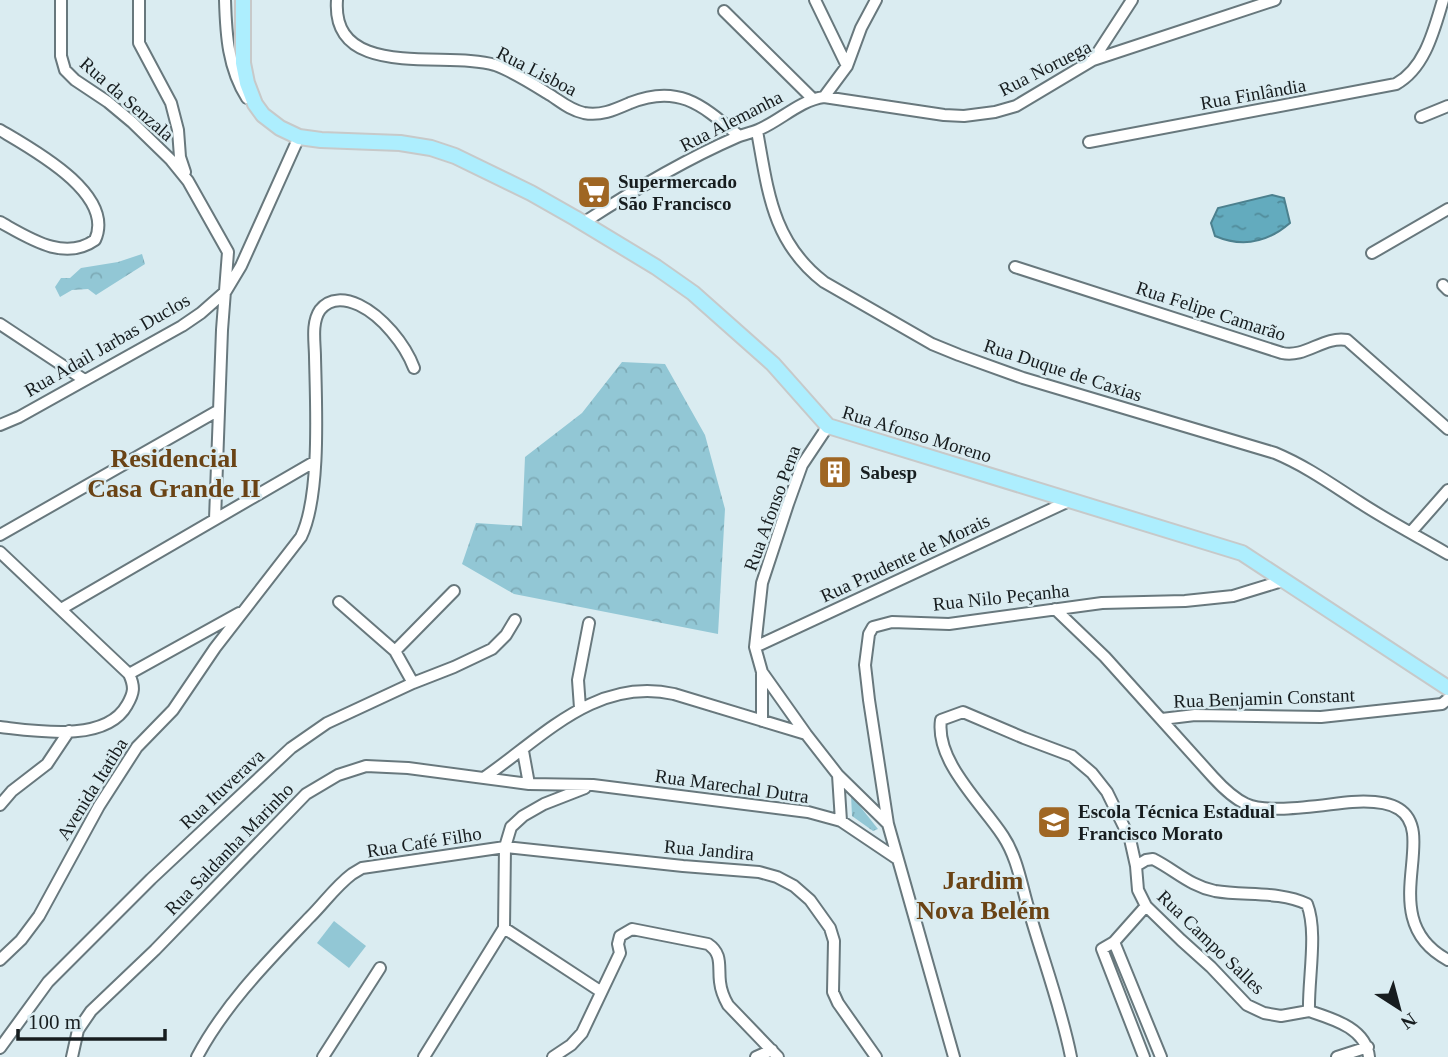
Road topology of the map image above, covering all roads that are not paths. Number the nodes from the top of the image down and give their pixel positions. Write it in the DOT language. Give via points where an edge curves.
graph roads {
  1 [pos="61,0"];
  2 [pos="139,0"];
  3 [pos="225,0"];
  4 [pos="243,0"];
  5 [pos="337,0"];
  6 [pos="815,0"];
  7 [pos="876,0"];
  8 [pos="1132,0"];
  9 [pos="1275,0"];
  10 [pos="1443,0"];
  11 [pos="724,10"];
  12 [pos="1093,60"];
  13 [pos="847,66"];
  14 [pos="818,98"];
  15 [pos="1448,106"];
  16 [pos="258,109"];
  17 [pos="1421,117"];
  18 [pos="0,130"];
  19 [pos="757,131"];
  20 [pos="299,136"];
  21 [pos="739,136"];
  22 [pos="1089,142"];
  23 [pos="188,181"];
  24 [pos="1448,209"];
  25 [pos="0,222"];
  26 [pos="583,223"];
  27 [pos="1372,253"];
  28 [pos="1014,267"];
  29 [pos="226,290"];
  30 [pos="0,324"];
  31 [pos="414,368"];
  32 [pos="83,379"];
  33 [pos="219,410"];
  34 [pos="0,425"];
  35 [pos="828,426"];
  36 [pos="1448,429"];
  37 [pos="314,462"];
  38 [pos="1448,491"];
  39 [pos="1069,501"];
  40 [pos="215,519"];
  41 [pos="1410,532"];
  42 [pos="0,535"];
  43 [pos="0,552"];
  44 [pos="1448,554"];
  45 [pos="1282,581"];
  46 [pos="454,591"];
  47 [pos="340,602"];
  48 [pos="61,609"];
  49 [pos="246,609"];
  50 [pos="1055,609"];
  51 [pos="515,620"];
  52 [pos="589,623"];
  53 [pos="755,647"];
  54 [pos="395,651"];
  55 [pos="762,673"];
  56 [pos="129,674"];
  57 [pos="412,683"];
  58 [pos="1448,688"];
  59 [pos="1448,699"];
  60 [pos="580,708"];
  61 [pos="1162,719"];
  62 [pos="762,721"];
  63 [pos="0,727"];
  64 [pos="69,731"];
  65 [pos="806,734"];
  66 [pos="523,751"];
  67 [pos="838,775"];
  68 [pos="485,778"];
  69 [pos="529,783"];
  70 [pos="593,785"];
  71 [pos="0,805"];
  72 [pos="841,821"];
  73 [pos="888,824"];
  74 [pos="505,846"];
  75 [pos="896,858"];
  76 [pos="1136,866"];
  77 [pos="1146,906"];
  78 [pos="504,928"];
  79 [pos="1114,942"];
  80 [pos="0,960"];
  81 [pos="1448,960"];
  82 [pos="380,968"];
  83 [pos="600,991"];
  84 [pos="1309,1011"];
  85 [pos="0,1048"];
  86 [pos="1369,1052"];
  87 [pos="775,1054"];
  88 [pos="72,1057"];
  89 [pos="197,1057"];
  90 [pos="323,1057"];
  91 [pos="425,1057"];
  92 [pos="553,1057"];
  93 [pos="756,1057"];
  94 [pos="876,1057"];
  95 [pos="954,1057"];
  96 [pos="1071,1057"];
  97 [pos="1144,1057"];
  98 [pos="1161,1057"];
  99 [pos="1337,1057"];
  1 -- 23 [label="street, Rua da Senzala" via="65,69 132,122"];
  2 -- 23 [label="street" via="139,43 171,103"];
  3 -- 16 [label="street, Rua Afonso Moreno" via="233,68"];
  4 -- 16 [label="main road" via="243,64"];
  5 -- 21 [label="street, Rua Lisboa" via="336,15 348,38 372,54 495,65 570,109 585,113 600,114 645,97 684,97"];
  6 -- 13 [label="street"];
  7 -- 13 [label="street"];
  8 -- 12 [label="street"];
  9 -- 12 [label="street, Rua Noruega"];
  10 -- 22 [label="street, Rua Finlândia" via="1417,68 1408,78 1381,89"];
  11 -- 14 [label="street"];
  12 -- 14 [label="street, Rua Noruega" via="1016,106 995,112 944,115"];
  13 -- 14 [label="street"];
  14 -- 19 [label="street, Rua Alemanha"];
  15 -- 17 [label="street"];
  16 -- 20 [label="main road, Rua Afonso Moreno" via="280,128"];
  18 -- 25 [label="street" via="74,181 89,197 100,221 95,240 76,250 40,243"];
  19 -- 21 [label="street, Rua Alemanha"];
  19 -- 41 [label="street, Rua Duque de Caxias" via="767,186 787,243 824,282 932,344 1023,378 1275,453 1318,474"];
  20 -- 26 [label="main road, Rua Afonso Moreno" via="431,148 531,193"];
  20 -- 29 [label="street, Rua Adail Jarbas Duclos"];
  21 -- 26 [label="street, Rua Alemanha"];
  23 -- 29 [label="street, Rua da Senzala" via="228,252"];
  24 -- 27 [label="street"];
  26 -- 35 [label="main road, Rua Afonso Moreno" via="693,293 772,364"];
  28 -- 36 [label="street, Rua Felipe Camarão" via="1282,353 1300,354 1335,339 1347,340"];
  29 -- 32 [label="street, Rua Adail Jarbas Duclos" via="181,326"];
  29 -- 33 [label="street, Rua da Senzala"];
  30 -- 32 [label="street"];
  31 -- 37 [label="street, Avenida Itatiba" via="393,335 369,310 342,300 319,311 314,335"];
  32 -- 34 [label="street, Rua Adail Jarbas Duclos"];
  33 -- 40 [label="street, Rua da Senzala"];
  33 -- 42 [label="street"];
  35 -- 39 [label="main road, Rua Afonso Moreno"];
  35 -- 53 [label="street, Rua Afonso Pena" via="802,465 779,531 762,583"];
  37 -- 40 [label="street"];
  37 -- 49 [label="street, Avenida Itatiba" via="305,530"];
  38 -- 41 [label="street"];
  39 -- 45 [label="main road, Rua Afonso Moreno" via="1242,553"];
  39 -- 53 [label="street, Rua Prudente de Morais"];
  40 -- 48 [label="street"];
  41 -- 44 [label="street, Rua Duque de Caxias"];
  43 -- 48 [label="street"];
  45 -- 50 [label="street, Rua Nilo Peçanha" via="1233,596"];
  45 -- 58 [label="main road, Rua Afonso Moreno"];
  46 -- 54 [label="street"];
  47 -- 54 [label="street"];
  48 -- 56 [label="street"];
  49 -- 56 [label="street"];
  49 -- 80 [label="street, Avenida Itatiba" via="173,710 137,747 39,916"];
  50 -- 61 [label="street"];
  50 -- 73 [label="street, Rua Nilo Peçanha" via="948,624 892,622 873,627 866,641 865,666"];
  51 -- 57 [label="street, Rua Ituverava" via="492,649"];
  52 -- 60 [label="street" via="578,680"];
  53 -- 55 [label="street"];
  54 -- 57 [label="street"];
  55 -- 62 [label="street"];
  55 -- 65 [label="street"];
  56 -- 64 [label="street" via="134,692 122,712 100,727"];
  57 -- 85 [label="street, Rua Ituverava" via="327,723 291,748 48,982"];
  59 -- 61 [label="street, Rua Benjamin Constant" via="1442,704 1321,717 1195,715"];
  60 -- 62 [label="street" via="622,692 656,691"];
  60 -- 66 [label="street"];
  61 -- 81 [label="street" via="1229,794 1257,808 1367,801 1398,808 1408,816 1414,838 1410,891 1414,925 1434,953"];
  62 -- 65 [label="street"];
  63 -- 64 [label="street"];
  64 -- 71 [label="street" via="47,764"];
  65 -- 67 [label="street"];
  66 -- 68 [label="street"];
  66 -- 69 [label="street"];
  67 -- 72 [label="street"];
  67 -- 73 [label="street"];
  68 -- 69 [label="street, Rua Saldanha Marinho"];
  68 -- 88 [label="street, Rua Saldanha Marinho" via="366,766 319,785 92,1011 78,1030"];
  69 -- 70 [label="street, Rua Saldanha Marinho"];
  70 -- 72 [label="street, Rua Marechal Dutra" via="808,811"];
  70 -- 74 [label="street, Rua Café Filho" via="523,816 511,827"];
  72 -- 75 [label="street, Rua Marechal Dutra"];
  73 -- 75 [label="street, Rua Nilo Peçanha"];
  74 -- 78 [label="street"];
  74 -- 89 [label="street, Rua Café Filho" via="362,868 352,874 228,1008"];
  74 -- 94 [label="street, Rua Jandira" via="759,872 794,886 830,928 833,992"];
  75 -- 95 [label="street, Rua Nilo Peçanha"];
  76 -- 77 [label="street, Rua Campo Salles" via="1138,890"];
  76 -- 84 [label="street" via="1153,859 1201,887 1295,898 1307,904 1313,923"];
  76 -- 96 [label="street, Rua Campo Salles" via="1130,839 1107,792 1072,756 963,712 941,720 940,737 948,757 1004,838 1020,874"];
  77 -- 79 [label="street"];
  77 -- 84 [label="street, Rua Campo Salles" via="1247,1005 1281,1016"];
  78 -- 83 [label="street"];
  78 -- 91 [label="street"];
  79 -- 97 [label="street" via="1102,948"];
  79 -- 98 [label="street"];
  82 -- 90 [label="street"];
  83 -- 87 [label="street" via="620,953 618,944 625,931 708,944 719,960 721,988 728,1005"];
  83 -- 92 [label="street" via="582,1033"];
  84 -- 86 [label="street" via="1343,1023"];
  86 -- 99 [label="street"];
  87 -- 93 [label="street"];
}
